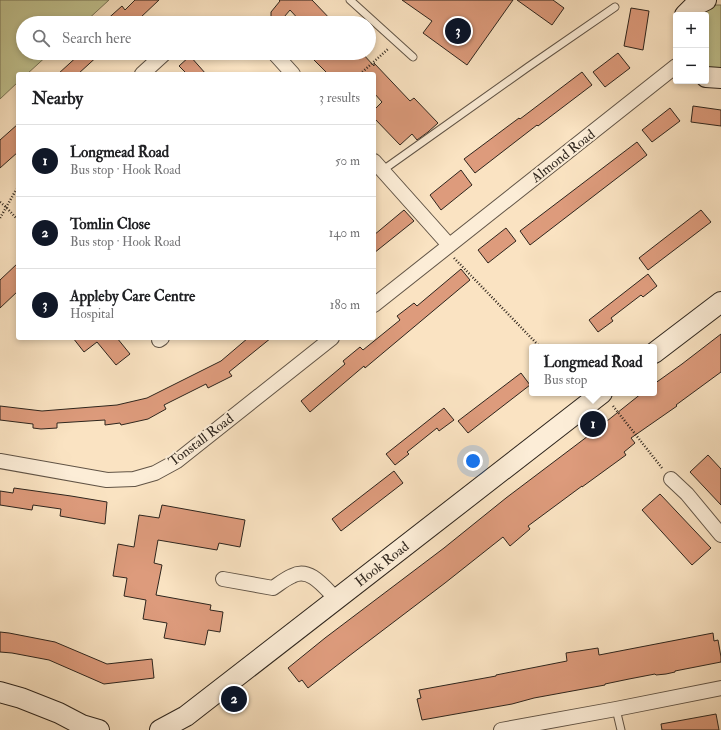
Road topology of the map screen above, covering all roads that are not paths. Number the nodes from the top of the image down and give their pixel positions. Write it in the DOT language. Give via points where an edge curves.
graph roads {
  1 [pos="350,0"];
  2 [pos="614,6"];
  3 [pos="368,16"];
  4 [pos="376,24"];
  5 [pos="413,57"];
  6 [pos="157,60"];
  7 [pos="280,60"];
  8 [pos="673,68"];
  9 [pos="144,72"];
  10 [pos="291,72"];
  11 [pos="709,77"];
  12 [pos="721,78"];
  13 [pos="378,165"];
  14 [pos="447,247"];
  15 [pos="721,302"];
  16 [pos="376,303"];
  17 [pos="329,340"];
  18 [pos="657,351"];
  19 [pos="607,399"];
  20 [pos="0,461"];
  21 [pos="671,480"];
  22 [pos="721,535"];
  23 [pos="223,579"];
  24 [pos="337,600"];
  25 [pos="721,688"];
  26 [pos="0,692"];
  27 [pos="616,709"];
  28 [pos="99,730"];
  29 [pos="160,730"];
  30 [pos="501,730"];
  31 [pos="621,730"];
  1 -- 3 [label="lane"];
  2 -- 13 [label="lane" via="522,71"];
  4 -- 5 [label="lane"];
  6 -- 9 [label="street"];
  7 -- 10 [label="street"];
  8 -- 14 [label="street, Almond Road"];
  11 -- 12 [label="main road"];
  13 -- 14 [label="street"];
  14 -- 16 [label="street"];
  15 -- 18 [label="main road"];
  17 -- 20 [label="street, Tonstall Road" via="177,461 155,473 134,479 107,480"];
  19 -- 24 [label="main road, Hook Road"];
  21 -- 22 [label="street" via="687,494"];
  23 -- 24 [label="street" via="273,588 293,575 305,573 316,579"];
  24 -- 29 [label="main road, Hook Road" via="186,716"];
  25 -- 27 [label="street"];
  26 -- 28 [label="main road"];
  27 -- 30 [label="street"];
  27 -- 31 [label="lane"];
}
